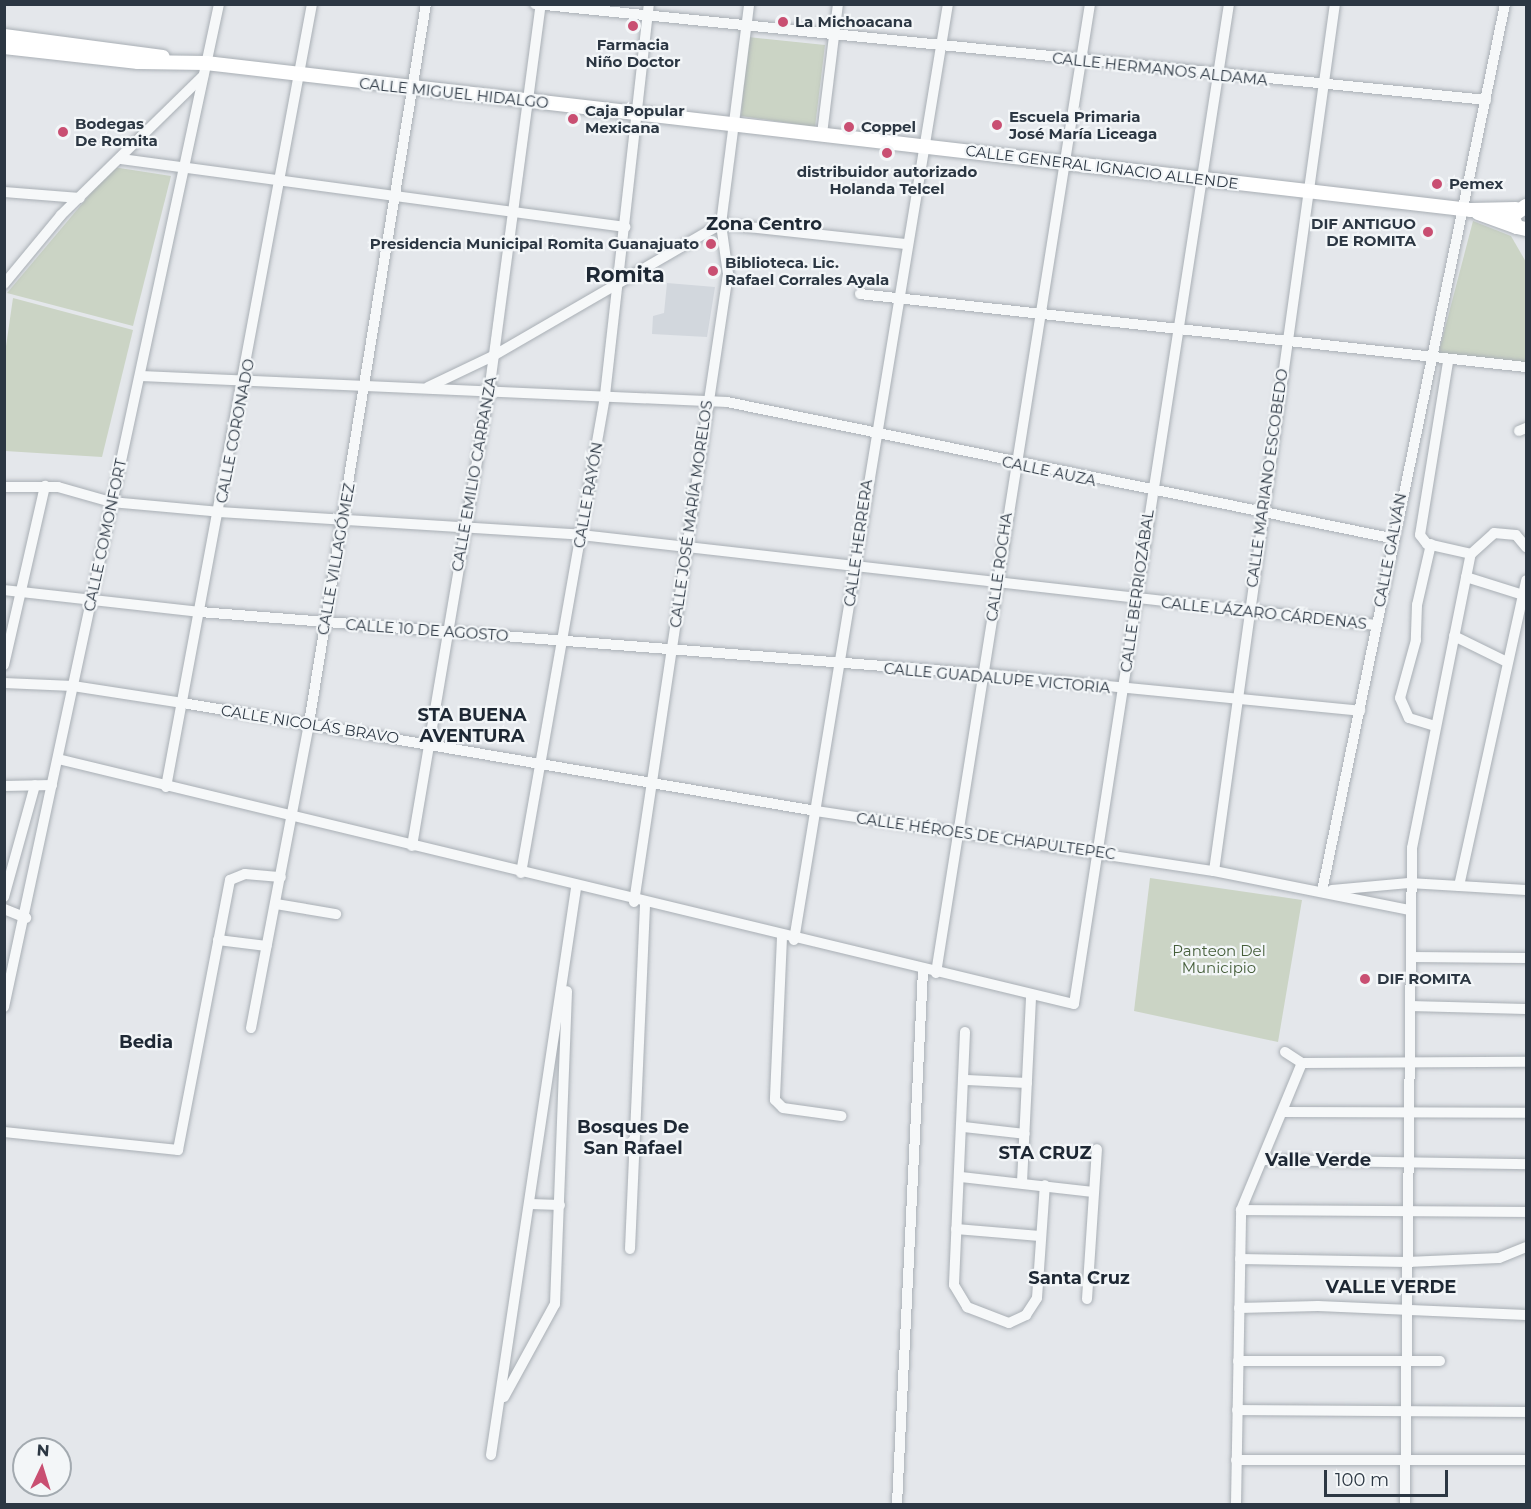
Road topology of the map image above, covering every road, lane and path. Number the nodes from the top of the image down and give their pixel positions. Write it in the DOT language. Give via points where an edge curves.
graph roads {
  1 [pos="219,4"];
  2 [pos="312,4"];
  3 [pos="426,4"];
  4 [pos="535,4"];
  5 [pos="649,4"];
  6 [pos="749,4"];
  7 [pos="838,4"];
  8 [pos="948,4"];
  9 [pos="1090,4"];
  10 [pos="1229,4"];
  11 [pos="1335,4"];
  12 [pos="1505,4"];
  13 [pos="541,5"];
  14 [pos="647,18"];
  15 [pos="747,29"];
  16 [pos="4,36"];
  17 [pos="834,37"];
  18 [pos="940,47"];
  19 [pos="4,48"];
  20 [pos="174,60"];
  21 [pos="1081,61"];
  22 [pos="205,70"];
  23 [pos="300,75"];
  24 [pos="1218,75"];
  25 [pos="1323,87"];
  26 [pos="412,88"];
  27 [pos="1486,100"];
  28 [pos="527,101"];
  29 [pos="637,114"];
  30 [pos="734,126"];
  31 [pos="822,134"];
  32 [pos="920,146"];
  33 [pos="121,159"];
  34 [pos="1064,162"];
  35 [pos="183,169"];
  36 [pos="1202,178"];
  37 [pos="281,182"];
  38 [pos="1308,191"];
  39 [pos="4,192"];
  40 [pos="56,196"];
  41 [pos="80,198"];
  42 [pos="394,198"];
  43 [pos="1521,207"];
  44 [pos="1466,209"];
  45 [pos="510,213"];
  46 [pos="61,215"];
  47 [pos="721,224"];
  48 [pos="626,227"];
  49 [pos="1523,231"];
  50 [pos="905,244"];
  51 [pos="6,280"];
  52 [pos="619,284"];
  53 [pos="860,294"];
  54 [pos="896,297"];
  55 [pos="1039,315"];
  56 [pos="1178,331"];
  57 [pos="1285,343"];
  58 [pos="493,356"];
  59 [pos="1430,360"];
  60 [pos="1448,362"];
  61 [pos="1527,367"];
  62 [pos="141,376"];
  63 [pos="245,383"];
  64 [pos="425,389"];
  65 [pos="365,390"];
  66 [pos="489,392"];
  67 [pos="605,395"];
  68 [pos="707,400"];
  69 [pos="873,435"];
  70 [pos="1014,463"];
  71 [pos="45,486"];
  72 [pos="4,487"];
  73 [pos="1150,492"];
  74 [pos="111,502"];
  75 [pos="220,512"];
  76 [pos="1261,513"];
  77 [pos="343,520"];
  78 [pos="465,528"];
  79 [pos="581,535"];
  80 [pos="1391,538"];
  81 [pos="1431,544"];
  82 [pos="688,547"];
  83 [pos="1527,547"];
  84 [pos="1471,554"];
  85 [pos="855,567"];
  86 [pos="1466,577"];
  87 [pos="1527,580"];
  88 [pos="997,582"];
  89 [pos="4,590"];
  90 [pos="20,594"];
  91 [pos="1523,595"];
  92 [pos="1134,600"];
  93 [pos="90,602"];
  94 [pos="1249,611"];
  95 [pos="200,612"];
  96 [pos="326,622"];
  97 [pos="1376,625"];
  98 [pos="447,632"];
  99 [pos="1454,636"];
  100 [pos="562,641"];
  101 [pos="670,651"];
  102 [pos="1507,662"];
  103 [pos="4,664"];
  104 [pos="841,664"];
  105 [pos="985,674"];
  106 [pos="4,683"];
  107 [pos="73,686"];
  108 [pos="1124,689"];
  109 [pos="1239,700"];
  110 [pos="183,702"];
  111 [pos="1360,711"];
  112 [pos="309,723"];
  113 [pos="1436,726"];
  114 [pos="428,743"];
  115 [pos="58,759"];
  116 [pos="541,763"];
  117 [pos="650,783"];
  118 [pos="35,785"];
  119 [pos="52,785"];
  120 [pos="4,786"];
  121 [pos="166,786"];
  122 [pos="816,811"];
  123 [pos="291,817"];
  124 [pos="956,832"];
  125 [pos="412,846"];
  126 [pos="1099,853"];
  127 [pos="1214,871"];
  128 [pos="521,873"];
  129 [pos="280,878"];
  130 [pos="1410,883"];
  131 [pos="1459,886"];
  132 [pos="576,888"];
  133 [pos="1527,890"];
  134 [pos="1322,891"];
  135 [pos="4,897"];
  136 [pos="276,903"];
  137 [pos="639,903"];
  138 [pos="4,909"];
  139 [pos="1410,910"];
  140 [pos="336,914"];
  141 [pos="26,918"];
  142 [pos="782,937"];
  143 [pos="218,940"];
  144 [pos="794,940"];
  145 [pos="267,946"];
  146 [pos="568,956"];
  147 [pos="1411,957"];
  148 [pos="1527,958"];
  149 [pos="9,965"];
  150 [pos="922,970"];
  151 [pos="936,973"];
  152 [pos="1030,994"];
  153 [pos="1410,1006"];
  154 [pos="4,1007"];
  155 [pos="1527,1009"];
  156 [pos="251,1028"];
  157 [pos="965,1032"];
  158 [pos="1285,1052"];
  159 [pos="550,1059"];
  160 [pos="566,1060"];
  161 [pos="1409,1060"];
  162 [pos="1527,1062"];
  163 [pos="1302,1064"];
  164 [pos="967,1080"];
  165 [pos="1027,1083"];
  166 [pos="1408,1111"];
  167 [pos="1284,1112"];
  168 [pos="1527,1113"];
  169 [pos="841,1116"];
  170 [pos="964,1127"];
  171 [pos="4,1132"];
  172 [pos="1025,1134"];
  173 [pos="1096,1149"];
  174 [pos="1263,1160"];
  175 [pos="1408,1162"];
  176 [pos="1527,1164"];
  177 [pos="961,1177"];
  178 [pos="1022,1182"];
  179 [pos="1045,1185"];
  180 [pos="1093,1192"];
  181 [pos="530,1204"];
  182 [pos="560,1205"];
  183 [pos="1241,1210"];
  184 [pos="1407,1211"];
  185 [pos="1527,1212"];
  186 [pos="956,1229"];
  187 [pos="1040,1236"];
  188 [pos="1527,1248"];
  189 [pos="630,1249"];
  190 [pos="1240,1259"];
  191 [pos="1407,1262"];
  192 [pos="1087,1299"];
  193 [pos="1239,1308"];
  194 [pos="1407,1311"];
  195 [pos="1527,1315"];
  196 [pos="1238,1361"];
  197 [pos="1406,1361"];
  198 [pos="1440,1361"];
  199 [pos="501,1402"];
  200 [pos="1237,1410"];
  201 [pos="1406,1410"];
  202 [pos="1527,1412"];
  203 [pos="491,1455"];
  204 [pos="1236,1460"];
  205 [pos="1527,1460"];
  206 [pos="1406,1462"];
  207 [pos="897,1504"];
  208 [pos="1236,1504"];
  209 [pos="1405,1504"];
  1 -- 22 [label="street, CALLE COMONFORT"];
  2 -- 23 [label="street, CALLE CORONADO"];
  3 -- 26 [label="street, CALLE VILLAGÓMEZ"];
  4 -- 13 [label="street, CALLE HERMANOS ALDAMA"];
  5 -- 14 [label="street, CALLE RAYÓN"];
  6 -- 15 [label="street, CALLE JOSÉ MARÍA MORELOS"];
  7 -- 17 [label="street"];
  8 -- 18 [label="street, CALLE HERRERA"];
  9 -- 21 [label="street, CALLE ROCHA"];
  10 -- 24 [label="street, CALLE BERRIOZÁBAL"];
  11 -- 25 [label="street, CALLE MARIANO ESCOBEDO"];
  12 -- 27 [label="street, CALLE GALVÁN"];
  13 -- 14 [label="street, CALLE HERMANOS ALDAMA"];
  13 -- 28 [label="street, CALLE EMILIO CARRANZA"];
  14 -- 15 [label="street, CALLE HERMANOS ALDAMA"];
  14 -- 29 [label="street, CALLE RAYÓN"];
  15 -- 17 [label="street, CALLE HERMANOS ALDAMA"];
  15 -- 30 [label="street, CALLE JOSÉ MARÍA MORELOS"];
  16 -- 20 [label="main road" via="139,51"];
  17 -- 18 [label="street, CALLE HERMANOS ALDAMA"];
  17 -- 31 [label="street"];
  18 -- 21 [label="street, CALLE HERMANOS ALDAMA"];
  18 -- 32 [label="street, CALLE HERRERA"];
  19 -- 20 [label="main road" via="138,62"];
  20 -- 22 [label="main road, CALLE MIGUEL HIDALGO"];
  21 -- 24 [label="street, CALLE HERMANOS ALDAMA"];
  21 -- 34 [label="street, CALLE ROCHA"];
  22 -- 23 [label="main road, CALLE MIGUEL HIDALGO"];
  22 -- 33 [label="street"];
  22 -- 35 [label="street, CALLE COMONFORT"];
  23 -- 26 [label="main road, CALLE MIGUEL HIDALGO"];
  23 -- 37 [label="street, CALLE CORONADO"];
  24 -- 25 [label="street, CALLE HERMANOS ALDAMA"];
  24 -- 36 [label="street, CALLE BERRIOZÁBAL"];
  25 -- 27 [label="street, CALLE HERMANOS ALDAMA"];
  25 -- 38 [label="street, CALLE MARIANO ESCOBEDO"];
  26 -- 28 [label="main road, CALLE MIGUEL HIDALGO"];
  26 -- 42 [label="street, CALLE VILLAGÓMEZ"];
  27 -- 44 [label="street, CALLE GALVÁN"];
  28 -- 29 [label="main road, CALLE MIGUEL HIDALGO"];
  28 -- 45 [label="street, CALLE EMILIO CARRANZA"];
  29 -- 30 [label="main road, CALLE MIGUEL HIDALGO"];
  29 -- 48 [label="street, CALLE RAYÓN"];
  30 -- 31 [label="main road, CALLE GENERAL IGNACIO ALLENDE"];
  30 -- 47 [label="street, CALLE JOSÉ MARÍA MORELOS"];
  31 -- 32 [label="main road, CALLE GENERAL IGNACIO ALLENDE"];
  32 -- 34 [label="main road, CALLE GENERAL IGNACIO ALLENDE"];
  32 -- 50 [label="street, CALLE HERRERA"];
  33 -- 35 [label="street"];
  33 -- 41 [label="street"];
  34 -- 36 [label="main road, CALLE GENERAL IGNACIO ALLENDE"];
  34 -- 55 [label="street, CALLE ROCHA"];
  35 -- 37 [label="street"];
  35 -- 62 [label="street, CALLE COMONFORT"];
  36 -- 38 [label="main road, CALLE GENERAL IGNACIO ALLENDE"];
  36 -- 56 [label="street, CALLE BERRIOZÁBAL"];
  37 -- 42 [label="street"];
  37 -- 63 [label="street, CALLE CORONADO"];
  38 -- 44 [label="main road, CALLE GENERAL IGNACIO ALLENDE"];
  38 -- 57 [label="street, CALLE MARIANO ESCOBEDO"];
  39 -- 40 [label="street"];
  40 -- 41 [label="street"];
  40 -- 46 [label="street"];
  41 -- 46 [label="street"];
  42 -- 45 [label="street"];
  42 -- 65 [label="street, CALLE VILLAGÓMEZ"];
  43 -- 44 [label="main road, CALLE GENERAL IGNACIO ALLENDE"];
  43 -- 49 [label="main road" via="1512,216"];
  44 -- 49 [label="main road, CALLE GENERAL IGNACIO ALLENDE"];
  44 -- 59 [label="street, CALLE GALVÁN"];
  45 -- 48 [label="street"];
  45 -- 58 [label="street, CALLE EMILIO CARRANZA"];
  46 -- 51 [label="street"];
  47 -- 50 [label="street"];
  47 -- 52 [label="street"];
  47 -- 68 [label="street, CALLE JOSÉ MARÍA MORELOS" via="728,274"];
  48 -- 52 [label="street, CALLE RAYÓN"];
  50 -- 54 [label="street, CALLE HERRERA"];
  52 -- 58 [label="street"];
  52 -- 67 [label="street, CALLE RAYÓN"];
  53 -- 54 [label="street"];
  54 -- 55 [label="street"];
  54 -- 69 [label="street, CALLE HERRERA"];
  55 -- 56 [label="street"];
  55 -- 70 [label="street, CALLE ROCHA"];
  56 -- 57 [label="street"];
  56 -- 73 [label="street, CALLE BERRIOZÁBAL"];
  57 -- 59 [label="street"];
  57 -- 76 [label="street, CALLE MARIANO ESCOBEDO"];
  58 -- 64 [label="street"];
  58 -- 66 [label="street, CALLE EMILIO CARRANZA"];
  59 -- 60 [label="street"];
  59 -- 80 [label="street, CALLE GALVÁN"];
  60 -- 61 [label="street"];
  60 -- 81 [label="street" via="1420,530 1422,540"];
  62 -- 63 [label="street, CALLE AUZA"];
  62 -- 74 [label="street, CALLE COMONFORT"];
  63 -- 65 [label="street, CALLE AUZA"];
  63 -- 75 [label="street, CALLE CORONADO"];
  64 -- 65 [label="street, CALLE AUZA"];
  64 -- 66 [label="street, CALLE AUZA"];
  65 -- 77 [label="street, CALLE VILLAGÓMEZ"];
  66 -- 67 [label="street, CALLE AUZA"];
  66 -- 78 [label="street, CALLE EMILIO CARRANZA"];
  67 -- 68 [label="street, CALLE AUZA"];
  67 -- 79 [label="street, CALLE RAYÓN"];
  68 -- 69 [label="street, CALLE AUZA"];
  68 -- 82 [label="street, CALLE JOSÉ MARÍA MORELOS"];
  69 -- 70 [label="street, CALLE AUZA"];
  69 -- 85 [label="street, CALLE HERRERA"];
  70 -- 73 [label="street, CALLE AUZA"];
  70 -- 88 [label="street, CALLE ROCHA"];
  71 -- 72 [label="street, CALLE LÁZARO CÁRDENAS"];
  71 -- 74 [label="street, CALLE LÁZARO CÁRDENAS"];
  71 -- 90 [label="street"];
  73 -- 76 [label="street, CALLE AUZA"];
  73 -- 92 [label="street, CALLE BERRIOZÁBAL"];
  74 -- 75 [label="street, CALLE LÁZARO CÁRDENAS"];
  74 -- 93 [label="street, CALLE COMONFORT"];
  75 -- 77 [label="street, CALLE LÁZARO CÁRDENAS"];
  75 -- 95 [label="street, CALLE CORONADO"];
  76 -- 80 [label="street, CALLE AUZA"];
  76 -- 94 [label="street, CALLE MARIANO ESCOBEDO"];
  77 -- 78 [label="street, CALLE LÁZARO CÁRDENAS"];
  77 -- 96 [label="street, CALLE VILLAGÓMEZ"];
  78 -- 79 [label="street, CALLE LÁZARO CÁRDENAS"];
  78 -- 98 [label="street, CALLE EMILIO CARRANZA"];
  79 -- 82 [label="street, CALLE LÁZARO CÁRDENAS"];
  79 -- 100 [label="street, CALLE RAYÓN"];
  80 -- 97 [label="street, CALLE GALVÁN"];
  81 -- 84 [label="street"];
  81 -- 113 [label="street" via="1417,606 1416,640 1400,698 1409,718"];
  82 -- 85 [label="street, CALLE LÁZARO CÁRDENAS"];
  82 -- 101 [label="street, CALLE JOSÉ MARÍA MORELOS"];
  83 -- 84 [label="street" via="1506,532 1484,538"];
  84 -- 86 [label="street"];
  85 -- 88 [label="street, CALLE LÁZARO CÁRDENAS"];
  85 -- 104 [label="street, CALLE HERRERA"];
  86 -- 91 [label="street"];
  86 -- 99 [label="street"];
  87 -- 91 [label="street"];
  88 -- 92 [label="street, CALLE LÁZARO CÁRDENAS"];
  88 -- 105 [label="street, CALLE ROCHA"];
  89 -- 90 [label="street, CALLE 10 DE AGOSTO"];
  90 -- 93 [label="street, CALLE 10 DE AGOSTO"];
  90 -- 103 [label="street"];
  91 -- 102 [label="street"];
  92 -- 94 [label="street, CALLE LÁZARO CÁRDENAS"];
  92 -- 108 [label="street, CALLE BERRIOZÁBAL"];
  93 -- 95 [label="street, CALLE 10 DE AGOSTO"];
  93 -- 107 [label="street, CALLE COMONFORT"];
  94 -- 97 [label="street, CALLE LÁZARO CÁRDENAS"];
  94 -- 109 [label="street, CALLE MARIANO ESCOBEDO"];
  95 -- 96 [label="street, CALLE 10 DE AGOSTO"];
  95 -- 110 [label="street, CALLE CORONADO"];
  96 -- 98 [label="street, CALLE 10 DE AGOSTO"];
  96 -- 112 [label="street, CALLE VILLAGÓMEZ"];
  97 -- 111 [label="street, CALLE GALVÁN"];
  98 -- 100 [label="street, CALLE 10 DE AGOSTO"];
  98 -- 114 [label="street, CALLE EMILIO CARRANZA"];
  99 -- 102 [label="street"];
  99 -- 113 [label="street"];
  100 -- 101 [label="street, CALLE 10 DE AGOSTO"];
  100 -- 116 [label="street, CALLE RAYÓN"];
  101 -- 104 [label="street, CALLE GUADALUPE VICTORIA"];
  101 -- 117 [label="street, CALLE JOSÉ MARÍA MORELOS"];
  102 -- 131 [label="street"];
  104 -- 105 [label="street, CALLE GUADALUPE VICTORIA"];
  104 -- 122 [label="street, CALLE HERRERA"];
  105 -- 108 [label="street, CALLE GUADALUPE VICTORIA"];
  105 -- 124 [label="street, CALLE ROCHA"];
  106 -- 107 [label="street, CALLE NICOLÁS BRAVO"];
  107 -- 110 [label="street, CALLE NICOLÁS BRAVO"];
  107 -- 115 [label="street, CALLE COMONFORT"];
  108 -- 109 [label="street, CALLE GUADALUPE VICTORIA"];
  108 -- 126 [label="street, CALLE BERRIOZÁBAL"];
  109 -- 111 [label="street, CALLE GUADALUPE VICTORIA"];
  109 -- 127 [label="street, CALLE MARIANO ESCOBEDO"];
  110 -- 112 [label="street, CALLE NICOLÁS BRAVO"];
  110 -- 121 [label="street, CALLE CORONADO"];
  111 -- 134 [label="street, CALLE GALVÁN"];
  112 -- 114 [label="street, CALLE NICOLÁS BRAVO"];
  112 -- 123 [label="street, CALLE VILLAGÓMEZ"];
  113 -- 130 [label="street"];
  114 -- 116 [label="street, CALLE NICOLÁS BRAVO"];
  114 -- 125 [label="street, CALLE EMILIO CARRANZA"];
  115 -- 119 [label="street, CALLE COMONFORT"];
  115 -- 121 [label="street"];
  116 -- 117 [label="street, CALLE NICOLÁS BRAVO"];
  116 -- 128 [label="street, CALLE RAYÓN"];
  117 -- 122 [label="street, CALLE HÉROES DE CHAPULTEPEC"];
  117 -- 137 [label="street, CALLE JOSÉ MARÍA MORELOS"];
  118 -- 119 [label="street"];
  118 -- 120 [label="street"];
  118 -- 135 [label="street"];
  119 -- 141 [label="street, CALLE COMONFORT"];
  121 -- 123 [label="street"];
  122 -- 124 [label="street, CALLE HÉROES DE CHAPULTEPEC"];
  122 -- 144 [label="street, CALLE HERRERA"];
  123 -- 125 [label="street"];
  123 -- 129 [label="street, CALLE VILLAGÓMEZ"];
  124 -- 126 [label="street, CALLE HÉROES DE CHAPULTEPEC"];
  124 -- 151 [label="street, CALLE ROCHA"];
  125 -- 128 [label="street"];
  126 -- 127 [label="street, CALLE HÉROES DE CHAPULTEPEC"];
  126 -- 152 [label="street, CALLE BERRIOZÁBAL" via="1074,1004"];
  127 -- 134 [label="street, CALLE HÉROES DE CHAPULTEPEC"];
  128 -- 132 [label="street"];
  129 -- 136 [label="street, CALLE VILLAGÓMEZ"];
  129 -- 143 [label="street" via="245,874 230,880"];
  130 -- 131 [label="street"];
  130 -- 134 [label="street"];
  130 -- 139 [label="street"];
  131 -- 133 [label="street"];
  132 -- 137 [label="street"];
  132 -- 146 [label="street"];
  134 -- 139 [label="street"];
  136 -- 140 [label="street"];
  136 -- 145 [label="street, CALLE VILLAGÓMEZ"];
  137 -- 142 [label="street"];
  137 -- 189 [label="street, CALLE JOSÉ MARÍA MORELOS"];
  138 -- 141 [label="street"];
  139 -- 147 [label="street"];
  141 -- 149 [label="street, CALLE COMONFORT"];
  142 -- 144 [label="street"];
  142 -- 169 [label="street" via="775,1100 783,1108"];
  143 -- 145 [label="street"];
  143 -- 171 [label="street" via="178,1150"];
  144 -- 150 [label="street"];
  145 -- 156 [label="street, CALLE VILLAGÓMEZ"];
  146 -- 159 [label="street"];
  146 -- 160 [label="street"];
  147 -- 148 [label="street"];
  147 -- 153 [label="street"];
  149 -- 154 [label="street, CALLE COMONFORT"];
  150 -- 151 [label="street"];
  150 -- 207 [label="street"];
  151 -- 152 [label="street"];
  152 -- 165 [label="street"];
  153 -- 155 [label="street"];
  153 -- 161 [label="street"];
  157 -- 164 [label="street"];
  158 -- 163 [label="street"];
  159 -- 160 [label="street"];
  159 -- 181 [label="street"];
  160 -- 182 [label="street"];
  161 -- 162 [label="street"];
  161 -- 163 [label="street"];
  161 -- 166 [label="street"];
  163 -- 167 [label="street"];
  164 -- 165 [label="street"];
  164 -- 170 [label="street"];
  165 -- 172 [label="street"];
  166 -- 167 [label="street"];
  166 -- 168 [label="street"];
  166 -- 175 [label="street"];
  167 -- 174 [label="street"];
  170 -- 172 [label="street"];
  170 -- 177 [label="street"];
  172 -- 178 [label="street"];
  173 -- 180 [label="street"];
  174 -- 175 [label="street"];
  174 -- 183 [label="street"];
  175 -- 176 [label="street"];
  175 -- 184 [label="street"];
  177 -- 178 [label="street"];
  177 -- 186 [label="street"];
  178 -- 179 [label="street"];
  179 -- 180 [label="street"];
  179 -- 187 [label="street"];
  180 -- 192 [label="street"];
  181 -- 182 [label="street"];
  181 -- 199 [label="street"];
  182 -- 199 [label="street" via="552,1315"];
  183 -- 184 [label="street"];
  183 -- 190 [label="street"];
  184 -- 185 [label="street"];
  184 -- 191 [label="street"];
  186 -- 187 [label="street"];
  186 -- 187 [label="street" via="954,1285 967,1307 1000,1321 1022,1320 1037,1298"];
  188 -- 191 [label="street" via="1499,1258"];
  190 -- 191 [label="street"];
  190 -- 193 [label="street"];
  191 -- 194 [label="street"];
  193 -- 194 [label="street"];
  193 -- 196 [label="street"];
  194 -- 195 [label="street"];
  194 -- 197 [label="street"];
  196 -- 197 [label="street"];
  196 -- 200 [label="street"];
  197 -- 198 [label="street"];
  197 -- 201 [label="street"];
  199 -- 203 [label="street"];
  200 -- 201 [label="street"];
  200 -- 204 [label="street"];
  201 -- 202 [label="street"];
  201 -- 206 [label="street"];
  204 -- 206 [label="street"];
  204 -- 208 [label="street"];
  205 -- 206 [label="street"];
  206 -- 209 [label="street"];
}
